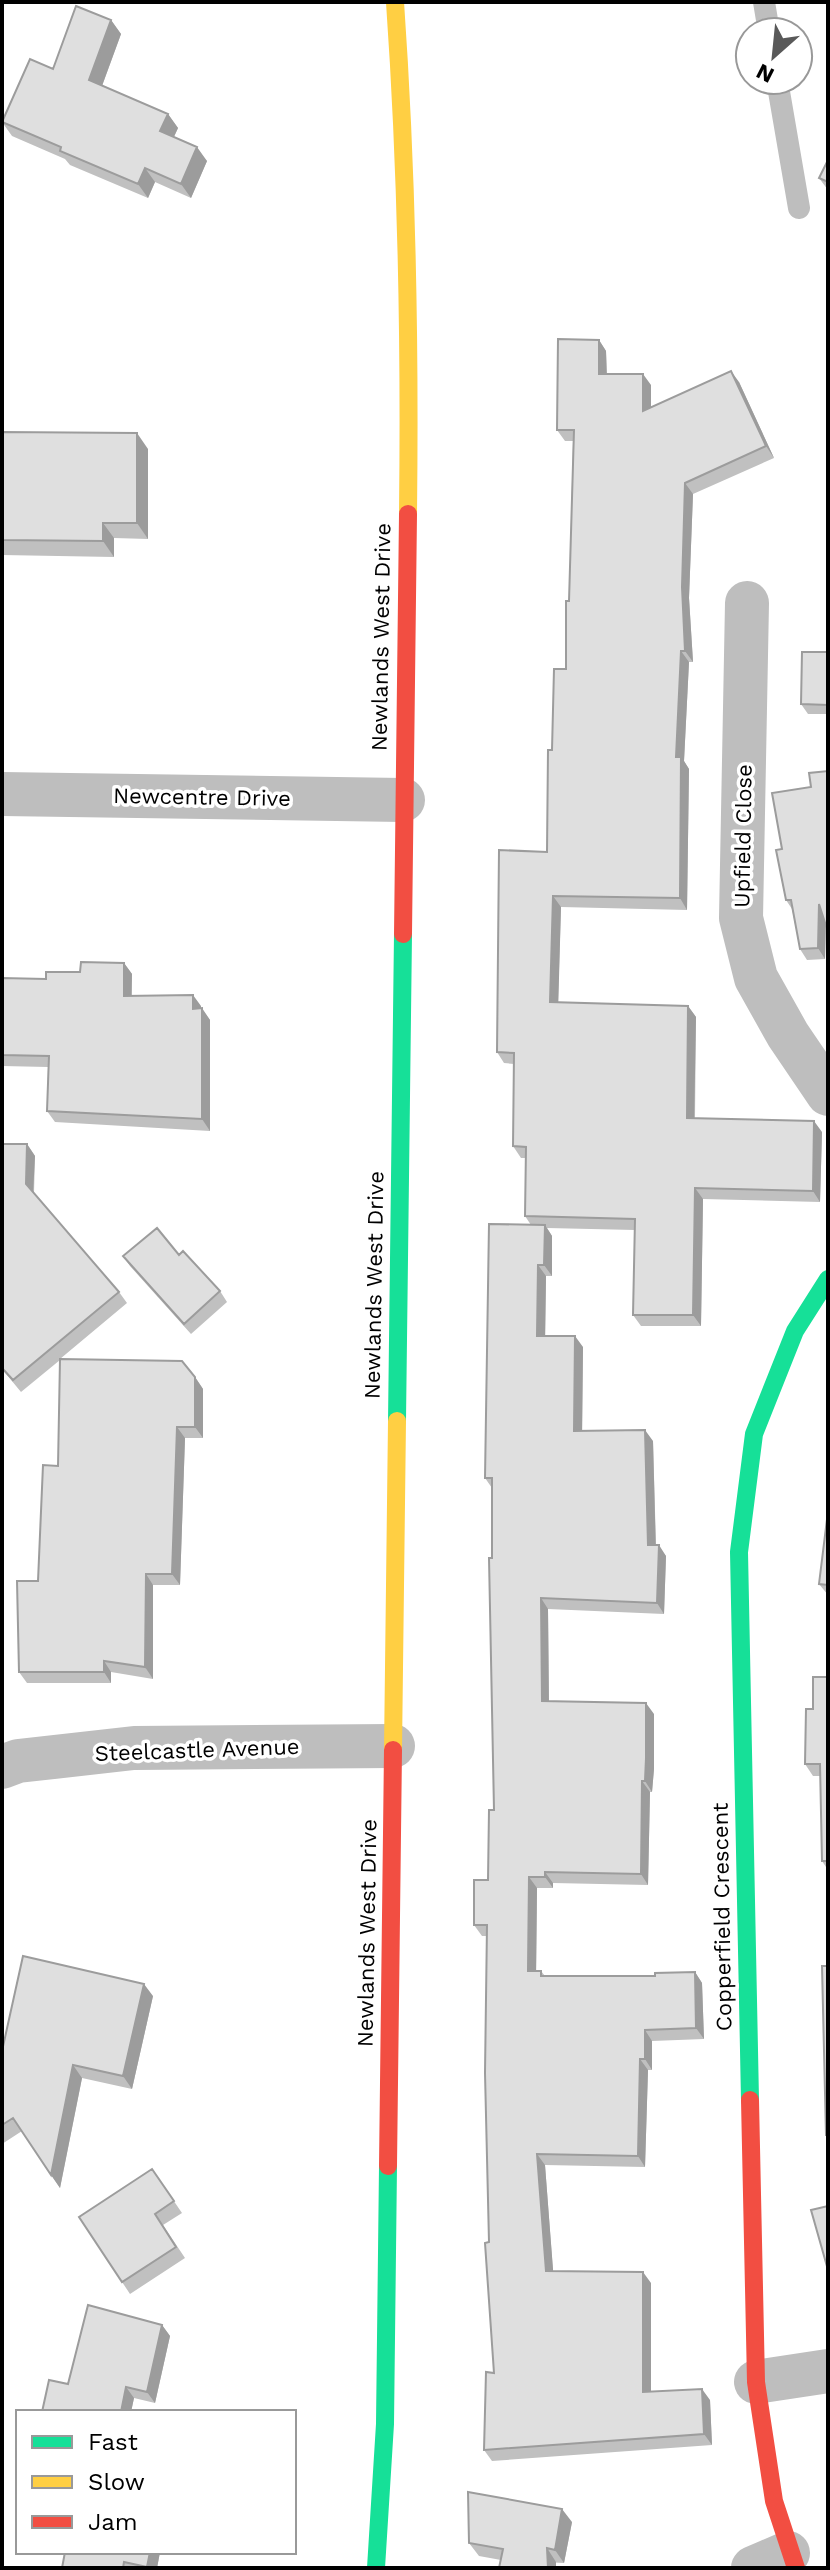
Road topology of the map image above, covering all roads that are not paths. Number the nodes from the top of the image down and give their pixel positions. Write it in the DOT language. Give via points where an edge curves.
graph roads {
  1 [pos="395,2"];
  2 [pos="780,96"];
  3 [pos="799,208"];
  4 [pos="747,603"];
  5 [pos="2,794"];
  6 [pos="403,800"];
  7 [pos="828,1094"];
  8 [pos="828,1279"];
  9 [pos="393,1746"];
  10 [pos="2,1767"];
  11 [pos="828,2371"];
  12 [pos="756,2382"];
  13 [pos="779,2563"];
  14 [pos="376,2568"];
  1 -- 6 [label="street, Newlands West Drive" via="410,334"];
  2 -- 3 [label="lane"];
  4 -- 7 [label="street, Upfield Close" via="741,918 756,978"];
  5 -- 6 [label="street, Newcentre Drive"];
  6 -- 9 [label="street, Newlands West Drive"];
  8 -- 12 [label="street, Copperfield Crescent" via="795,1331 754,1434 739,1552"];
  9 -- 10 [label="street, Steelcastle Avenue" via="134,1748"];
  9 -- 14 [label="street, Newlands West Drive" via="385,2424"];
  11 -- 12 [label="street"];
  12 -- 13 [label="street, Copperfield Crescent"];
}
